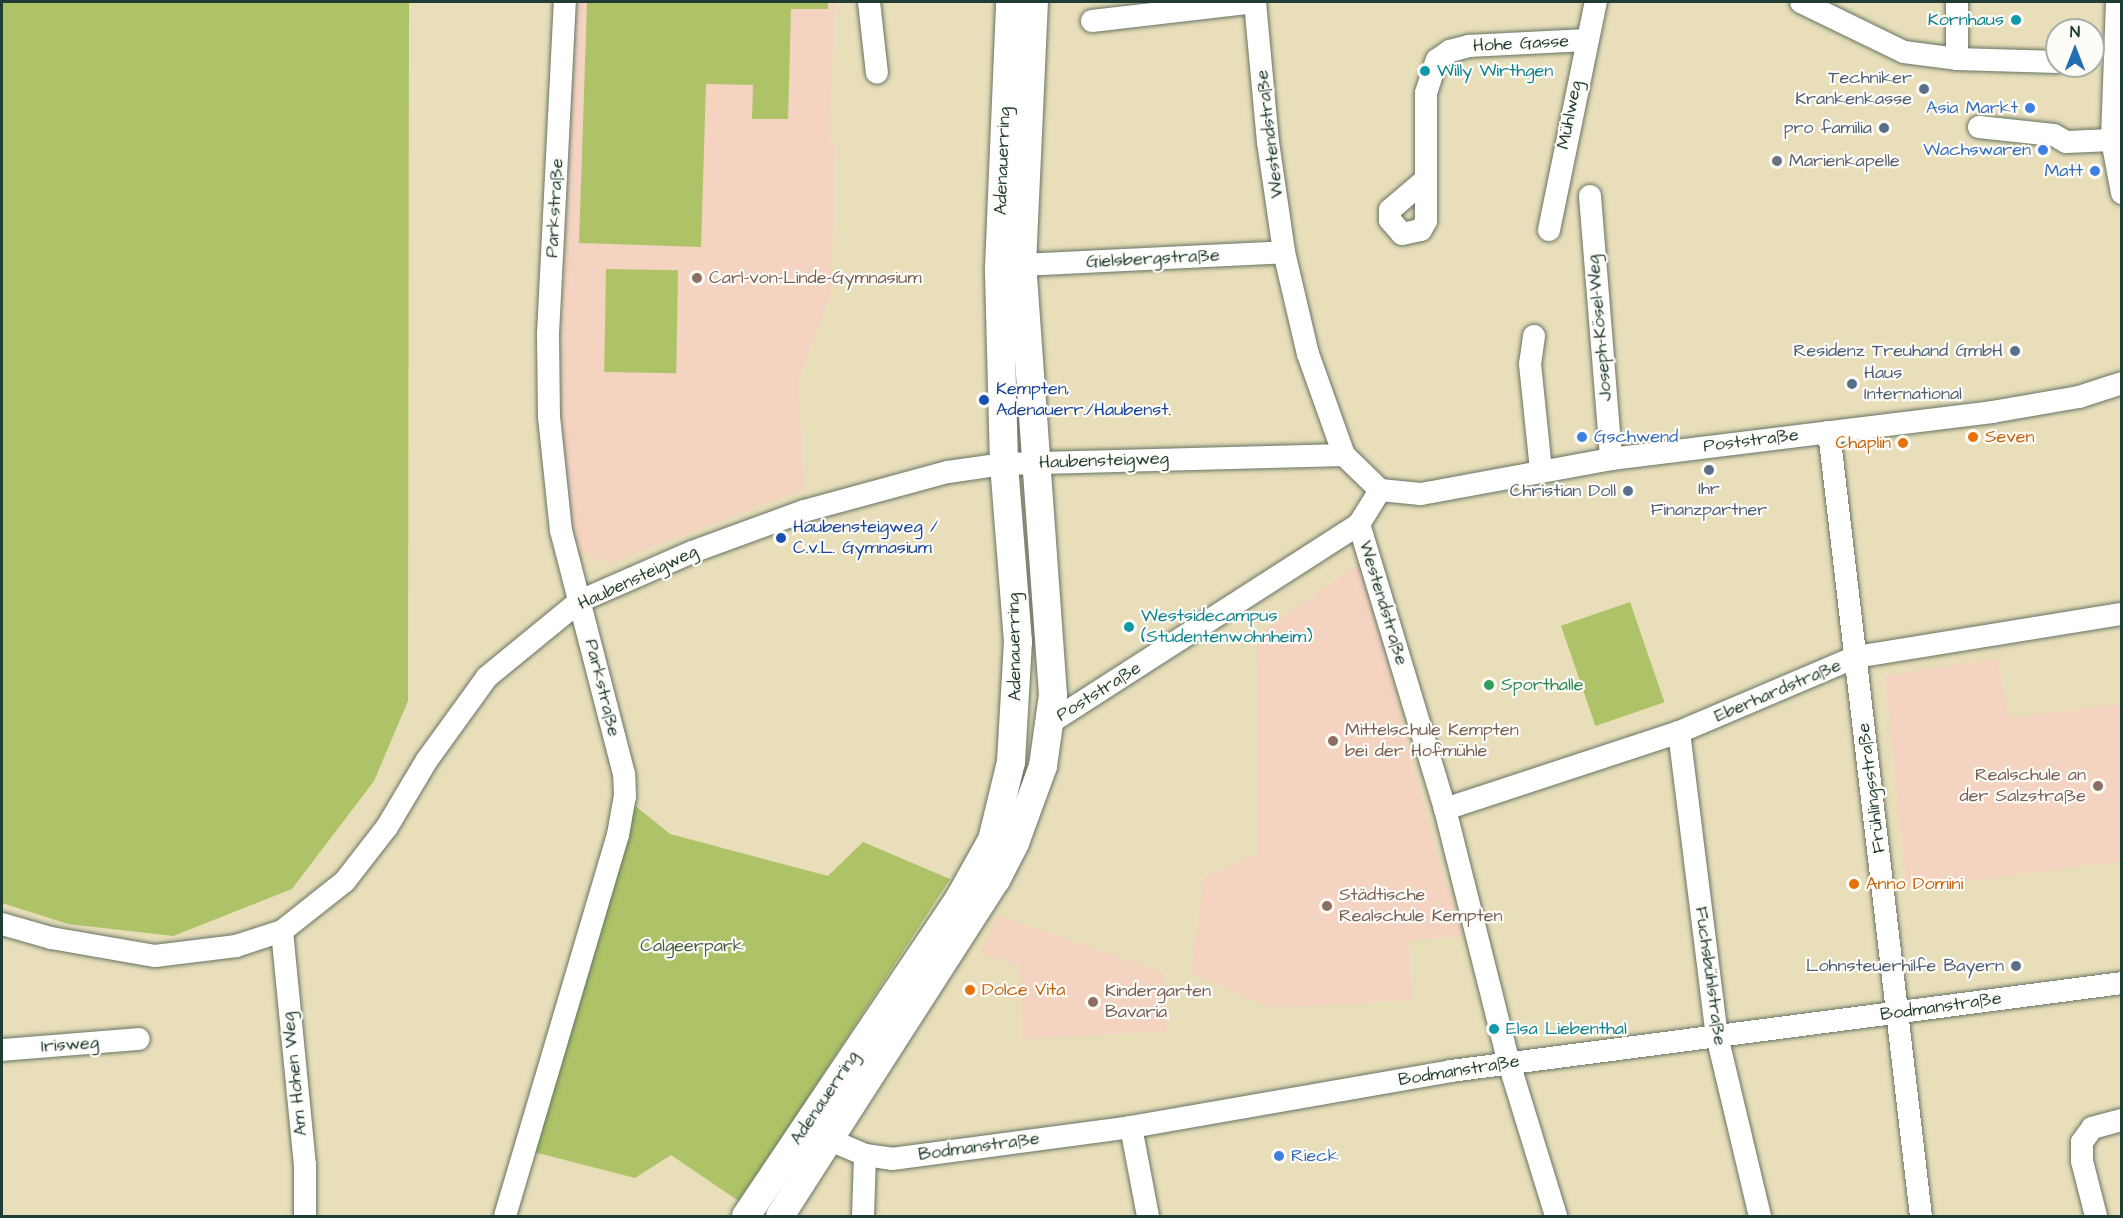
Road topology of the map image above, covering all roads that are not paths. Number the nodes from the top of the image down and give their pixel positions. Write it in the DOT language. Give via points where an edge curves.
graph roads {
  1 [pos="565,2"];
  2 [pos="869,2"];
  3 [pos="1010,2"];
  4 [pos="1035,2"];
  5 [pos="1256,2"];
  6 [pos="1596,2"];
  7 [pos="1801,2"];
  8 [pos="1957,2"];
  9 [pos="2117,2"];
  10 [pos="1096,15"];
  11 [pos="1586,40"];
  12 [pos="1957,59"];
  13 [pos="2045,62"];
  14 [pos="2109,64"];
  15 [pos="878,73"];
  16 [pos="1978,127"];
  17 [pos="2112,140"];
  18 [pos="1425,180"];
  19 [pos="2121,194"];
  20 [pos="1590,196"];
  21 [pos="1549,230"];
  22 [pos="1284,252"];
  23 [pos="1022,265"];
  24 [pos="1534,336"];
  25 [pos="2121,383"];
  26 [pos="1829,432"];
  27 [pos="1344,455"];
  28 [pos="1611,459"];
  29 [pos="1036,463"];
  30 [pos="1004,464"];
  31 [pos="1541,471"];
  32 [pos="1380,490"];
  33 [pos="1359,524"];
  34 [pos="580,602"];
  35 [pos="2121,614"];
  36 [pos="1856,657"];
  37 [pos="1051,722"];
  38 [pos="1679,732"];
  39 [pos="1445,809"];
  40 [pos="2,924"];
  41 [pos="282,931"];
  42 [pos="2121,983"];
  43 [pos="1899,1013"];
  44 [pos="1717,1036"];
  45 [pos="140,1039"];
  46 [pos="2,1050"];
  47 [pos="1509,1063"];
  48 [pos="2121,1120"];
  49 [pos="1131,1127"];
  50 [pos="817,1135"];
  51 [pos="865,1155"];
  52 [pos="304,1216"];
  53 [pos="505,1216"];
  54 [pos="746,1216"];
  55 [pos="780,1216"];
  56 [pos="863,1216"];
  57 [pos="1148,1216"];
  58 [pos="1556,1216"];
  59 [pos="1760,1216"];
  60 [pos="1921,1216"];
  61 [pos="2096,1216"];
  1 -- 34 [label="street, Parkstraße" via="548,334 549,417 561,531"];
  2 -- 15 [label="street"];
  3 -- 30 [label="main road, Adenauerring" via="999,268"];
  4 -- 23 [label="main road, Adenauerring"];
  5 -- 10 [label="street"];
  5 -- 22 [label="street, Westendstraße" via="1268,142"];
  6 -- 11 [label="street, Mühlweg"];
  7 -- 12 [label="street" via="1904,52"];
  8 -- 12 [label="street"];
  9 -- 14 [label="street"];
  11 -- 18 [label="street, Hohe Gasse" via="1469,46 1450,51 1437,60 1426,93"];
  11 -- 21 [label="street, Mühlweg"];
  12 -- 13 [label="street"];
  14 -- 17 [label="street"];
  16 -- 17 [label="street" via="2054,135 2066,142"];
  17 -- 19 [label="street"];
  20 -- 28 [label="street, Joseph-Kösel-Weg"];
  22 -- 23 [label="street, Gielsbergstraße"];
  22 -- 27 [label="street, Westendstraße" via="1308,354"];
  23 -- 29 [label="main road, Adenauerring"];
  24 -- 31 [label="street" via="1530,364"];
  25 -- 26 [label="street, Poststraße" via="2079,397"];
  26 -- 28 [label="street, Poststraße"];
  26 -- 36 [label="street, Frühlingsstraße"];
  27 -- 29 [label="street, Haubensteigweg"];
  27 -- 32 [label="street, Westendstraße"];
  28 -- 31 [label="street, Poststraße"];
  29 -- 30 [label="street, Haubensteigweg"];
  29 -- 37 [label="main road, Adenauerring" via="1051,650"];
  30 -- 34 [label="street, Haubensteigweg" via="948,472 804,511 692,552"];
  30 -- 50 [label="main road, Adenauerring" via="1018,642 1017,704 1011,762 992,840"];
  31 -- 32 [label="street, Poststraße" via="1421,494"];
  32 -- 33 [label="street, Westendstraße"];
  33 -- 37 [label="street, Poststraße"];
  33 -- 39 [label="street, Westendstraße"];
  34 -- 41 [label="street, Haubensteigweg" via="488,677 427,760 387,827 345,881"];
  34 -- 53 [label="street, Parkstraße" via="624,774 625,796 618,835"];
  35 -- 36 [label="street, Eberhardstraße"];
  36 -- 38 [label="street, Eberhardstraße"];
  36 -- 43 [label="street, Frühlingsstraße"];
  37 -- 50 [label="main road, Adenauerring" via="1037,789 996,880"];
  38 -- 39 [label="street, Eberhardstraße"];
  38 -- 44 [label="street, Fuchsbühlstraße"];
  39 -- 47 [label="street, Westendstraße"];
  40 -- 41 [label="street, Haubensteigweg" via="51,938 155,956 236,946"];
  41 -- 52 [label="street, Am Hohen Weg" via="305,1166"];
  42 -- 43 [label="street, Bodmanstraße"];
  43 -- 44 [label="street, Bodmanstraße"];
  43 -- 60 [label="street, Frühlingsstraße"];
  44 -- 47 [label="street, Bodmanstraße"];
  44 -- 59 [label="street, Fuchsbühlstraße"];
  45 -- 46 [label="street, Irisweg"];
  47 -- 49 [label="street, Bodmanstraße"];
  47 -- 58 [label="street, Westendstraße"];
  48 -- 61 [label="street" via="2092,1128 2082,1143 2082,1161"];
  49 -- 51 [label="street, Bodmanstraße" via="892,1159"];
  49 -- 57 [label="street"];
  50 -- 51 [label="street, Bodmanstraße"];
  50 -- 54 [label="main road, Adenauerring"];
  50 -- 55 [label="main road, Adenauerring"];
  51 -- 56 [label="street"];
}
